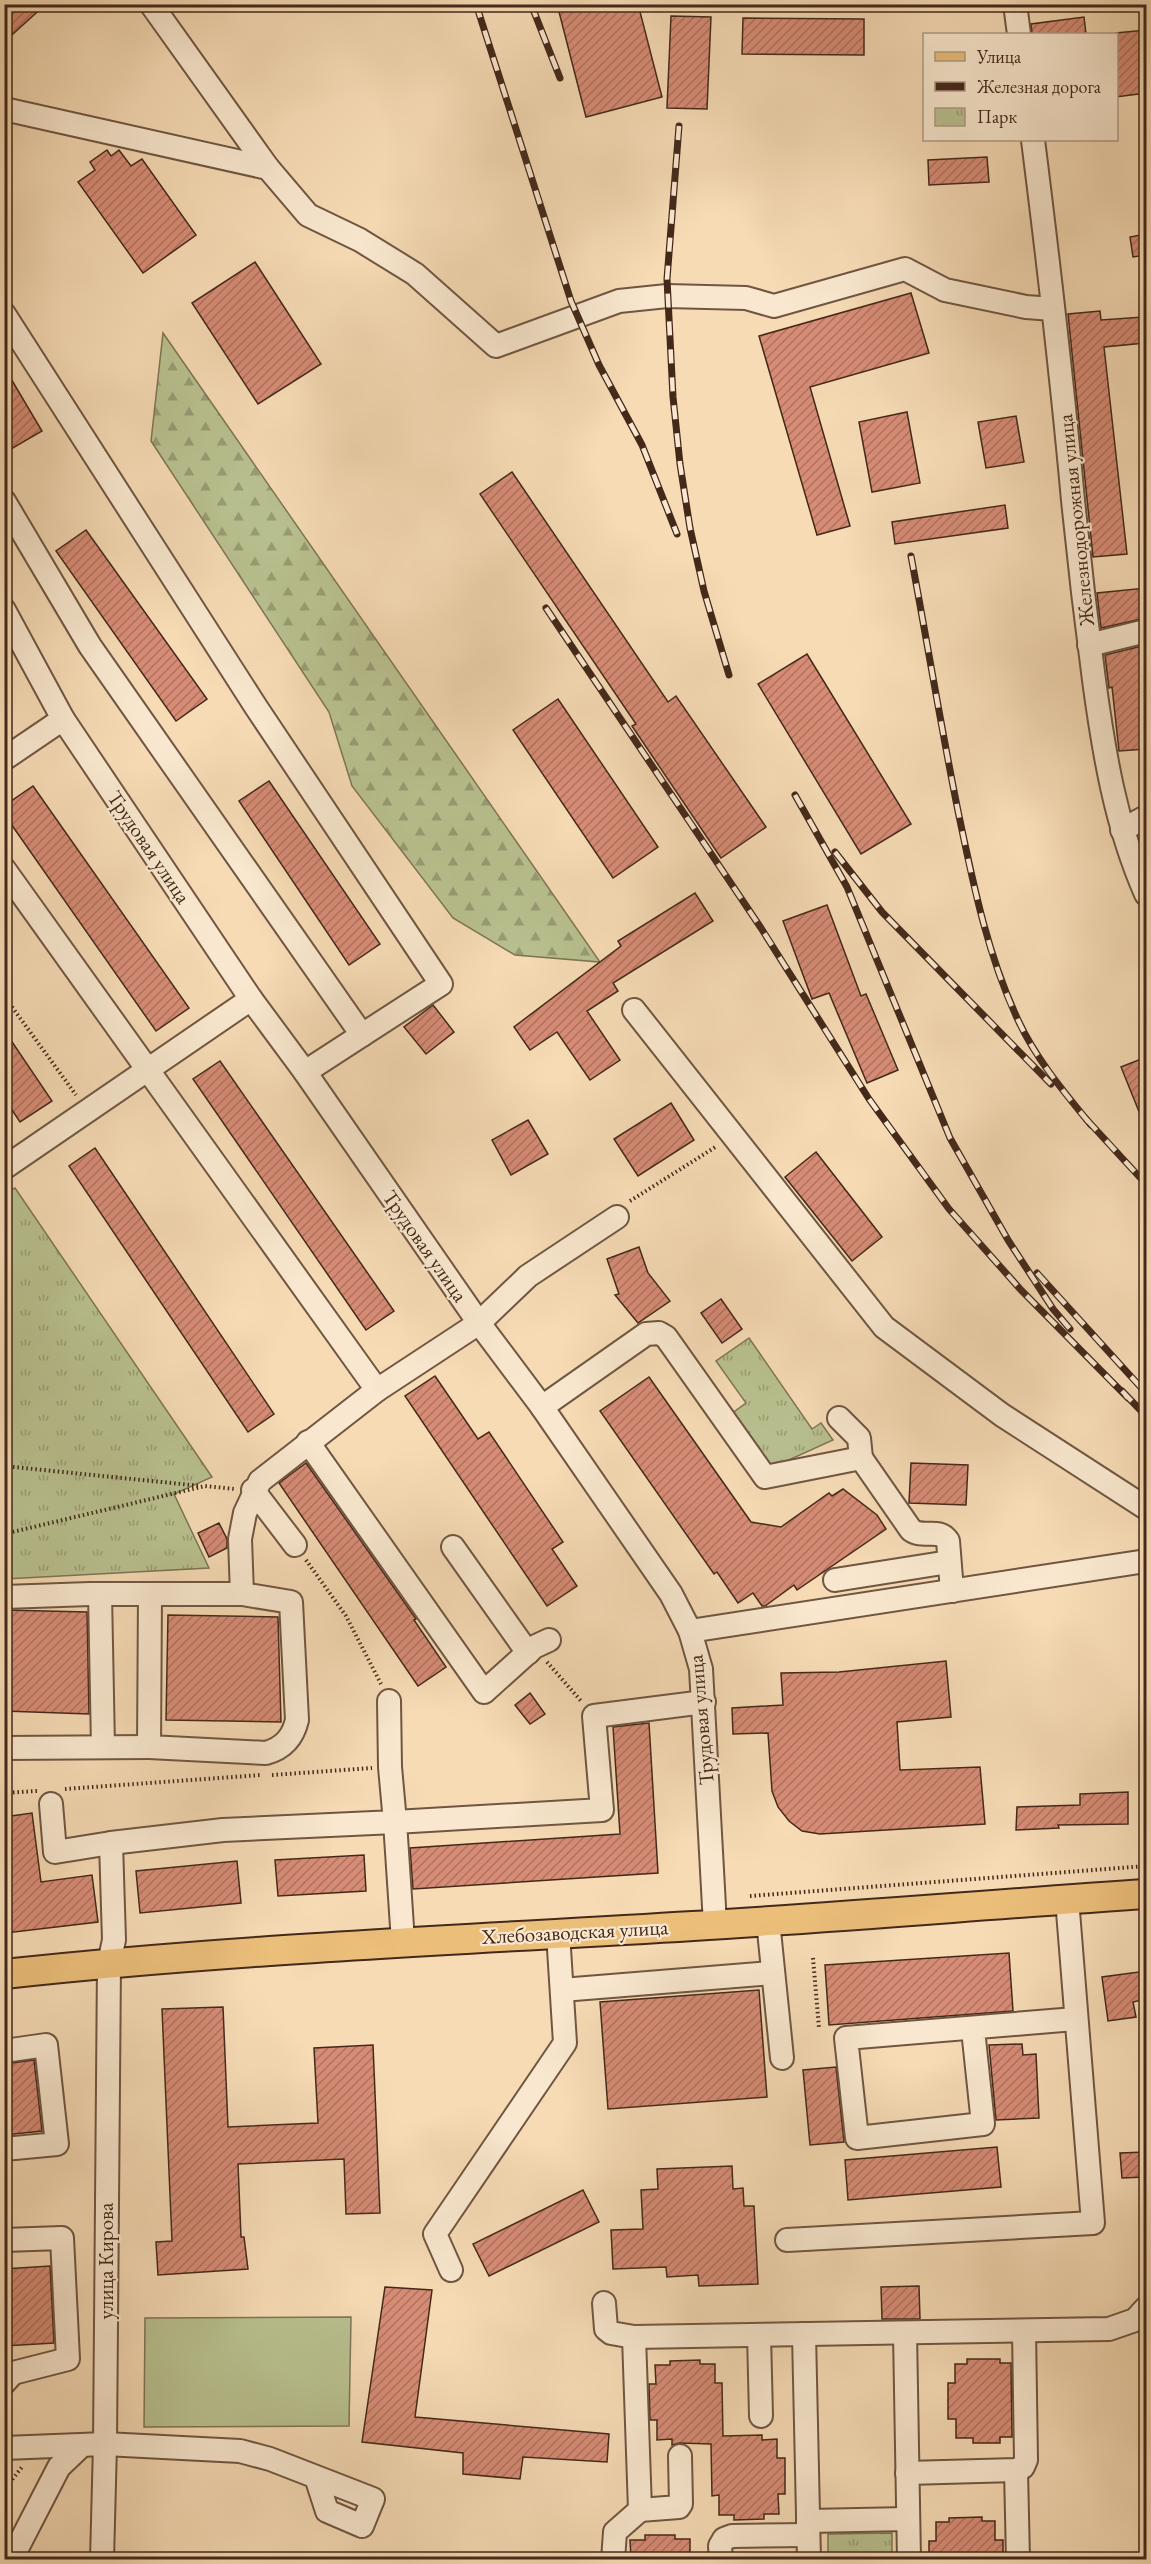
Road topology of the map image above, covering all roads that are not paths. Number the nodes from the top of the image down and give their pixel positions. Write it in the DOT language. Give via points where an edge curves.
graph roads {
  1 [pos="151,4"];
  2 [pos="1015,4"];
  3 [pos="1018,33"];
  4 [pos="4,109"];
  5 [pos="1033,141"];
  6 [pos="268,168"];
  7 [pos="1053,309"];
  8 [pos="4,314"];
  9 [pos="4,501"];
  10 [pos="4,610"];
  11 [pos="1146,631"];
  12 [pos="1089,645"];
  13 [pos="63,718"];
  14 [pos="4,759"];
  15 [pos="1146,817"];
  16 [pos="1122,830"];
  17 [pos="4,869"];
  18 [pos="1146,894"];
  19 [pos="251,999"];
  20 [pos="634,1010"];
  21 [pos="362,1035"];
  22 [pos="149,1068"];
  23 [pos="305,1072"];
  24 [pos="4,1168"];
  25 [pos="617,1217"];
  26 [pos="479,1323"];
  27 [pos="377,1390"];
  28 [pos="542,1407"];
  29 [pos="839,1419"];
  30 [pos="308,1442"];
  31 [pos="861,1458"];
  32 [pos="254,1490"];
  33 [pos="1146,1508"];
  34 [pos="295,1545"];
  35 [pos="453,1547"];
  36 [pos="1146,1561"];
  37 [pos="949,1562"];
  38 [pos="835,1580"];
  39 [pos="952,1591"];
  40 [pos="100,1594"];
  41 [pos="150,1594"];
  42 [pos="242,1594"];
  43 [pos="4,1597"];
  44 [pos="690,1632"];
  45 [pos="389,1701"];
  46 [pos="704,1702"];
  47 [pos="149,1747"];
  48 [pos="4,1748"];
  49 [pos="103,1748"];
  50 [pos="50,1794"];
  51 [pos="394,1822"];
  52 [pos="111,1843"];
  53 [pos="1146,1894"];
  54 [pos="1067,1899"];
  55 [pos="768,1921"];
  56 [pos="715,1925"];
  57 [pos="558,1933"];
  58 [pos="403,1942"];
  59 [pos="109,1963"];
  60 [pos="772,1973"];
  61 [pos="4,1974"];
  62 [pos="562,1990"];
  63 [pos="1075,2019"];
  64 [pos="974,2039"];
  65 [pos="4,2051"];
  66 [pos="782,2058"];
  67 [pos="4,2149"];
  68 [pos="4,2240"];
  69 [pos="787,2240"];
  70 [pos="452,2270"];
  71 [pos="604,2303"];
  72 [pos="1146,2308"];
  73 [pos="1024,2331"];
  74 [pos="905,2333"];
  75 [pos="804,2334"];
  76 [pos="759,2335"];
  77 [pos="634,2337"];
  78 [pos="4,2383"];
  79 [pos="760,2416"];
  80 [pos="105,2444"];
  81 [pos="81,2446"];
  82 [pos="4,2448"];
  83 [pos="680,2456"];
  84 [pos="1016,2470"];
  85 [pos="907,2473"];
  86 [pos="316,2477"];
  87 [pos="640,2510"];
  88 [pos="908,2519"];
  89 [pos="808,2528"];
  90 [pos="11,2559"];
  91 [pos="102,2559"];
  92 [pos="613,2559"];
  93 [pos="721,2559"];
  94 [pos="809,2559"];
  95 [pos="909,2559"];
  96 [pos="1018,2559"];
  1 -- 6 [label="street"];
  2 -- 3 [label="street"];
  4 -- 6 [label="street"];
  5 -- 7 [label="street, Железнодорожная улица"];
  6 -- 7 [label="street" via="308,215 416,274 496,346 619,301 678,296 746,298 774,306 905,269 945,290"];
  7 -- 12 [label="street, Железнодорожная улица"];
  8 -- 21 [label="street" via="256,707 441,984"];
  9 -- 21 [label="street" via="90,646"];
  10 -- 13 [label="street, Трудовая улица"];
  11 -- 12 [label="street"];
  12 -- 16 [label="street, Железнодорожная улица" via="1109,779"];
  13 -- 14 [label="street"];
  13 -- 19 [label="street, Трудовая улица"];
  15 -- 16 [label="street"];
  16 -- 18 [label="street, Железнодорожная улица"];
  17 -- 22 [label="street"];
  19 -- 22 [label="street"];
  19 -- 23 [label="street, Трудовая улица"];
  20 -- 33 [label="street" via="884,1327 1002,1415"];
  21 -- 23 [label="street"];
  22 -- 24 [label="street"];
  22 -- 27 [label="street"];
  23 -- 26 [label="street, Трудовая улица"];
  25 -- 26 [label="street" via="528,1276"];
  26 -- 27 [label="street"];
  26 -- 28 [label="street, Трудовая улица"];
  27 -- 30 [label="street"];
  28 -- 31 [label="street" via="646,1334 659,1334 666,1337 765,1477"];
  28 -- 44 [label="street, Трудовая улица" via="671,1594"];
  29 -- 31 [label="street" via="859,1438"];
  30 -- 32 [label="street"];
  30 -- 35 [label="street" via="484,1692 537,1647"];
  31 -- 37 [label="street" via="911,1530 945,1536"];
  32 -- 34 [label="street"];
  32 -- 42 [label="street" via="240,1539"];
  36 -- 39 [label="street"];
  37 -- 38 [label="street"];
  37 -- 39 [label="street"];
  39 -- 44 [label="street"];
  40 -- 41 [label="street"];
  40 -- 43 [label="street"];
  40 -- 49 [label="street"];
  41 -- 42 [label="street"];
  41 -- 47 [label="street"];
  42 -- 47 [label="street" via="291,1602 297,1720 292,1736 281,1747 266,1753"];
  44 -- 46 [label="street, Трудовая улица" via="698,1652"];
  45 -- 51 [label="street"];
  46 -- 51 [label="street" via="594,1716 602,1810"];
  46 -- 56 [label="street, Трудовая улица"];
  47 -- 49 [label="street"];
  48 -- 49 [label="street"];
  50 -- 52 [label="street" via="56,1852"];
  51 -- 52 [label="street" via="224,1830"];
  51 -- 58 [label="street"];
  52 -- 59 [label="street, улица Кирова" via="114,1940"];
  53 -- 54 [label="main road, Хлебозаводская улица"];
  54 -- 55 [label="main road, Хлебозаводская улица"];
  54 -- 63 [label="street"];
  55 -- 56 [label="main road, Хлебозаводская улица"];
  55 -- 60 [label="street"];
  56 -- 57 [label="main road, Хлебозаводская улица"];
  57 -- 58 [label="main road, Хлебозаводская улица"];
  57 -- 62 [label="street"];
  58 -- 59 [label="main road, Хлебозаводская улица"];
  59 -- 61 [label="main road, Хлебозаводская улица"];
  59 -- 80 [label="street, улица Кирова"];
  60 -- 62 [label="street"];
  60 -- 66 [label="street"];
  62 -- 70 [label="street" via="565,2043 435,2234"];
  63 -- 64 [label="street" via="846,2038 857,2138 983,2124"];
  63 -- 69 [label="street" via="1093,2223"];
  65 -- 67 [label="street" via="46,2045 57,2144"];
  68 -- 78 [label="street" via="62,2238 68,2360 13,2373"];
  71 -- 77 [label="street" via="606,2329"];
  72 -- 73 [label="street" via="1135,2320 1109,2329"];
  73 -- 74 [label="street"];
  73 -- 84 [label="street" via="1026,2460"];
  74 -- 75 [label="street"];
  74 -- 85 [label="street"];
  75 -- 76 [label="street"];
  75 -- 89 [label="street"];
  76 -- 77 [label="street"];
  76 -- 79 [label="street"];
  77 -- 87 [label="street"];
  80 -- 81 [label="street"];
  80 -- 86 [label="street" via="240,2451"];
  80 -- 91 [label="street, улица Кирова"];
  81 -- 82 [label="street"];
  81 -- 90 [label="street" via="59,2467"];
  83 -- 87 [label="street" via="679,2507"];
  84 -- 85 [label="street"];
  84 -- 96 [label="street"];
  85 -- 88 [label="street"];
  87 -- 92 [label="street" via="615,2532"];
  88 -- 89 [label="street"];
  88 -- 95 [label="street"];
  89 -- 93 [label="street" via="732,2536 720,2546"];
  89 -- 94 [label="street"];
}
